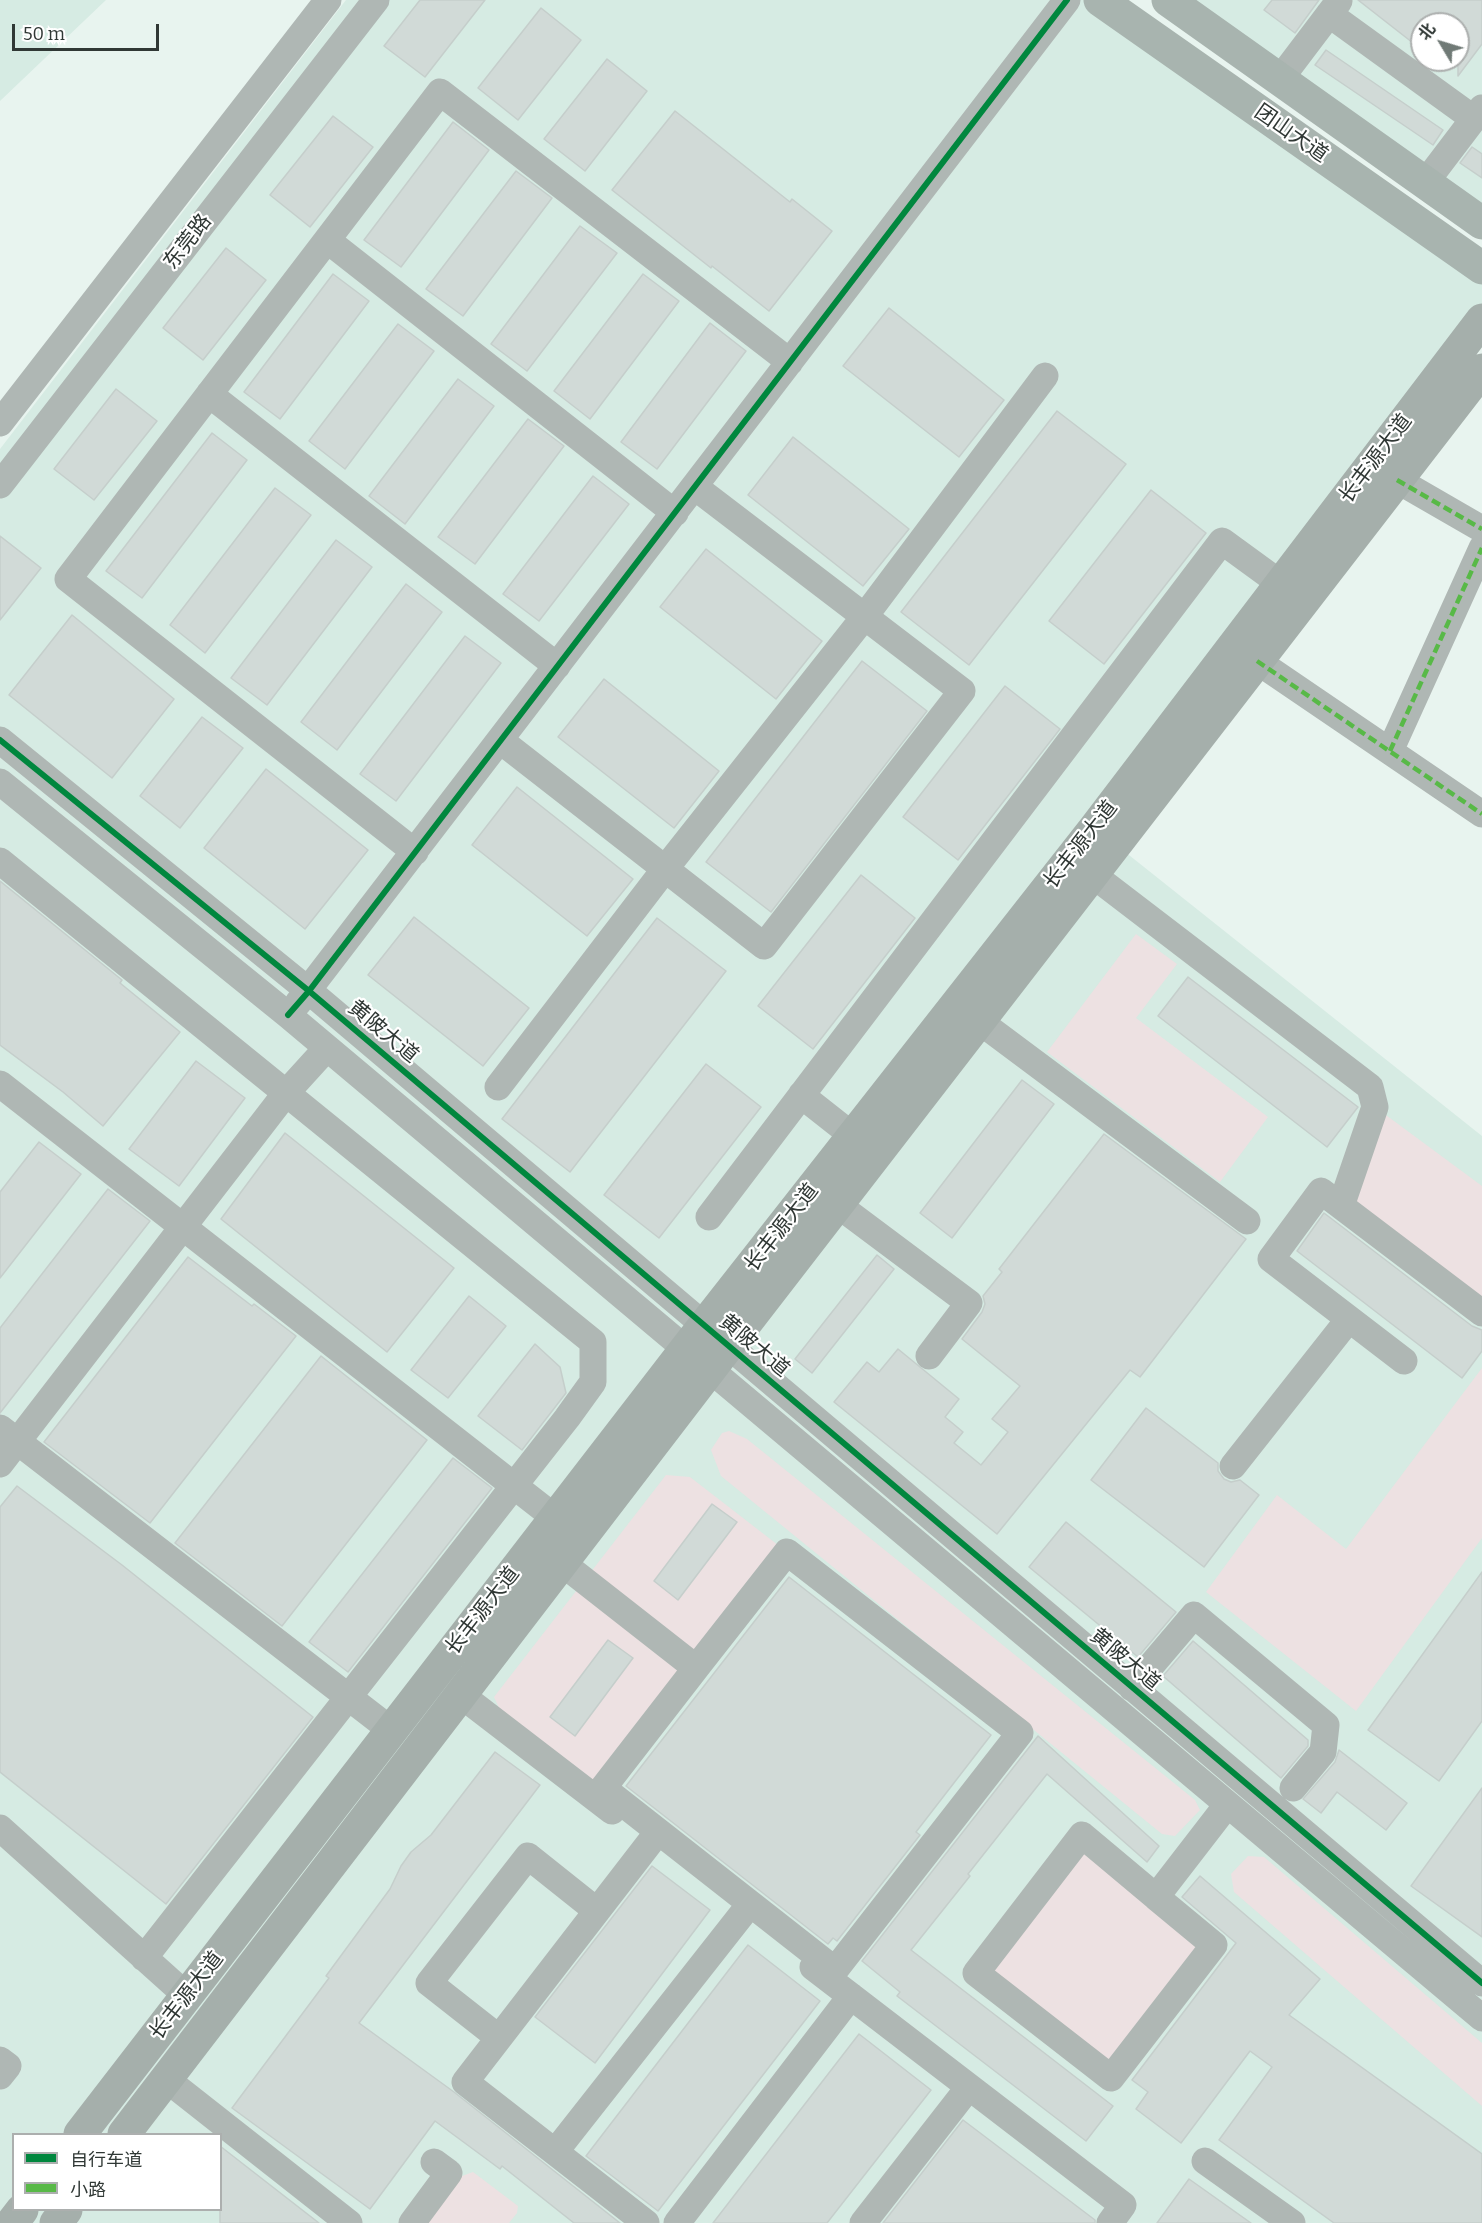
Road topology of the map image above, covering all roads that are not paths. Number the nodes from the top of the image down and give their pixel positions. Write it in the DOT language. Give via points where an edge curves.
graph roads {
  1 [pos="328,0"];
  2 [pos="376,0"];
  3 [pos="1067,0"];
  4 [pos="1100,0"];
  5 [pos="1168,0"];
  6 [pos="1335,7"];
  7 [pos="1280,79"];
  8 [pos="1478,113"];
  9 [pos="1425,183"];
  10 [pos="1482,223"];
  11 [pos="327,240"];
  12 [pos="1482,268"];
  13 [pos="1482,320"];
  14 [pos="790,362"];
  15 [pos="1482,370"];
  16 [pos="1045,376"];
  17 [pos="209,394"];
  18 [pos="0,423"];
  19 [pos="1397,480"];
  20 [pos="0,485"];
  21 [pos="694,487"];
  22 [pos="675,513"];
  23 [pos="1482,529"];
  24 [pos="1482,548"];
  25 [pos="1281,584"];
  26 [pos="865,616"];
  27 [pos="1257,661"];
  28 [pos="557,666"];
  29 [pos="0,740"];
  30 [pos="501,741"];
  31 [pos="1390,751"];
  32 [pos="0,783"];
  33 [pos="1481,811"];
  34 [pos="415,852"];
  35 [pos="0,861"];
  36 [pos="665,869"];
  37 [pos="1093,874"];
  38 [pos="309,991"];
  39 [pos="288,1015"];
  40 [pos="979,1021"];
  41 [pos="326,1049"];
  42 [pos="0,1084"];
  43 [pos="498,1087"];
  44 [pos="286,1093"];
  45 [pos="801,1095"];
  46 [pos="853,1136"];
  47 [pos="838,1205"];
  48 [pos="1341,1206"];
  49 [pos="709,1217"];
  50 [pos="1246,1221"];
  51 [pos="183,1227"];
  52 [pos="1482,1313"];
  53 [pos="1349,1319"];
  54 [pos="707,1348"];
  55 [pos="929,1356"];
  56 [pos="1404,1361"];
  57 [pos="9,1435"];
  58 [pos="0,1464"];
  59 [pos="1233,1467"];
  60 [pos="513,1485"];
  61 [pos="554,1518"];
  62 [pos="562,1563"];
  63 [pos="696,1668"];
  64 [pos="1132,1688"];
  65 [pos="461,1695"];
  66 [pos="348,1696"];
  67 [pos="391,1730"];
  68 [pos="1293,1788"];
  69 [pos="1227,1805"];
  70 [pos="0,1828"];
  71 [pos="651,1841"];
  72 [pos="1156,1898"];
  73 [pos="597,1911"];
  74 [pos="743,1912"];
  75 [pos="144,1958"];
  76 [pos="1482,1983"];
  77 [pos="187,1996"];
  78 [pos="851,1996"];
  79 [pos="1482,2018"];
  80 [pos="499,2038"];
  81 [pos="0,2060"];
  82 [pos="0,2076"];
  83 [pos="166,2079"];
  84 [pos="969,2087"];
  85 [pos="81,2133"];
  86 [pos="125,2133"];
  87 [pos="555,2152"];
  88 [pos="434,2162"];
  89 [pos="1205,2162"];
  90 [pos="21,2211"];
  91 [pos="65,2211"];
  92 [pos="12,2223"];
  93 [pos="56,2223"];
  94 [pos="349,2223"];
  95 [pos="412,2223"];
  96 [pos="646,2223"];
  97 [pos="677,2223"];
  98 [pos="863,2223"];
  99 [pos="1110,2223"];
  100 [pos="1292,2223"];
  1 -- 18 [label="street, 东莞路"];
  2 -- 20 [label="street, 东莞路"];
  3 -- 14 [label="street"];
  4 -- 12 [label="highway, 团山大道"];
  5 -- 7 [label="highway, 团山大道"];
  6 -- 7 [label="street"];
  6 -- 8 [label="street"];
  7 -- 9 [label="highway, 团山大道"];
  8 -- 9 [label="street"];
  9 -- 10 [label="highway, 团山大道"];
  11 -- 14 [label="street" via="440,92"];
  11 -- 17 [label="street"];
  11 -- 22 [label="street"];
  13 -- 25 [label="main road, 长丰源大道"];
  14 -- 21 [label="street"];
  15 -- 19 [label="main road, 长丰源大道"];
  16 -- 26 [label="street"];
  17 -- 28 [label="street"];
  17 -- 34 [label="street" via="68,579"];
  19 -- 23 [label="street"];
  19 -- 27 [label="main road, 长丰源大道"];
  21 -- 22 [label="street"];
  21 -- 26 [label="street"];
  22 -- 28 [label="street"];
  24 -- 31 [label="street"];
  25 -- 45 [label="street" via="1222,541"];
  25 -- 46 [label="main road, 长丰源大道"];
  26 -- 36 [label="street"];
  26 -- 36 [label="street" via="963,691 764,946"];
  27 -- 31 [label="street"];
  27 -- 37 [label="main road, 长丰源大道"];
  28 -- 30 [label="street"];
  29 -- 38 [label="street, 黄陂大道"];
  30 -- 34 [label="street"];
  30 -- 36 [label="street"];
  31 -- 33 [label="street"];
  32 -- 39 [label="street, 黄陂大道"];
  34 -- 38 [label="street"];
  35 -- 44 [label="street"];
  36 -- 43 [label="street"];
  37 -- 40 [label="main road, 长丰源大道"];
  37 -- 48 [label="street" via="1370,1087 1375,1107"];
  38 -- 39 [label="street"];
  38 -- 54 [label="street, 黄陂大道"];
  39 -- 41 [label="street, 黄陂大道"];
  40 -- 47 [label="main road, 长丰源大道"];
  40 -- 50 [label="street"];
  41 -- 44 [label="street"];
  41 -- 54 [label="street, 黄陂大道"];
  42 -- 51 [label="street"];
  44 -- 51 [label="street"];
  44 -- 60 [label="street" via="593,1342 593,1382"];
  45 -- 46 [label="street"];
  45 -- 49 [label="street"];
  46 -- 54 [label="main road, 长丰源大道"];
  47 -- 54 [label="main road, 长丰源大道"];
  47 -- 55 [label="street" via="969,1303"];
  48 -- 52 [label="street"];
  48 -- 53 [label="street" via="1321,1191 1271,1259"];
  51 -- 57 [label="street"];
  51 -- 60 [label="street"];
  53 -- 56 [label="street"];
  53 -- 59 [label="street"];
  54 -- 61 [label="main road, 长丰源大道"];
  54 -- 62 [label="main road, 长丰源大道"];
  54 -- 64 [label="street, 黄陂大道"];
  54 -- 69 [label="street, 黄陂大道"];
  57 -- 58 [label="street"];
  57 -- 66 [label="street"];
  60 -- 61 [label="street"];
  60 -- 66 [label="street"];
  61 -- 67 [label="main road, 长丰源大道"];
  62 -- 63 [label="street"];
  62 -- 65 [label="main road, 长丰源大道"];
  63 -- 63 [label="street" via="788,1552 1020,1733 835,1970 603,1788"];
  64 -- 68 [label="street" via="1194,1615 1326,1725 1323,1752"];
  64 -- 76 [label="street, 黄陂大道"];
  65 -- 71 [label="street"];
  65 -- 83 [label="main road, 长丰源大道"];
  66 -- 67 [label="street"];
  66 -- 75 [label="street"];
  67 -- 77 [label="main road, 长丰源大道"];
  69 -- 72 [label="street"];
  69 -- 79 [label="street, 黄陂大道"];
  70 -- 75 [label="street"];
  71 -- 73 [label="street"];
  71 -- 74 [label="street"];
  72 -- 72 [label="street" via="1082,1835 976,1973 1111,2078 1214,1945"];
  73 -- 80 [label="street"];
  73 -- 80 [label="street" via="528,1856 429,1983"];
  74 -- 78 [label="street"];
  74 -- 87 [label="street"];
  75 -- 77 [label="street"];
  77 -- 85 [label="main road, 长丰源大道"];
  78 -- 84 [label="street"];
  78 -- 97 [label="street"];
  80 -- 87 [label="street" via="465,2082"];
  81 -- 82 [label="street" via="8,2066"];
  83 -- 86 [label="main road, 长丰源大道"];
  83 -- 94 [label="street"];
  84 -- 98 [label="street"];
  84 -- 99 [label="street" via="1123,2205"];
  87 -- 96 [label="street"];
  88 -- 95 [label="street" via="449,2173"];
  89 -- 100 [label="street"];
  90 -- 92 [label="main road"];
  91 -- 93 [label="main road"];
}
